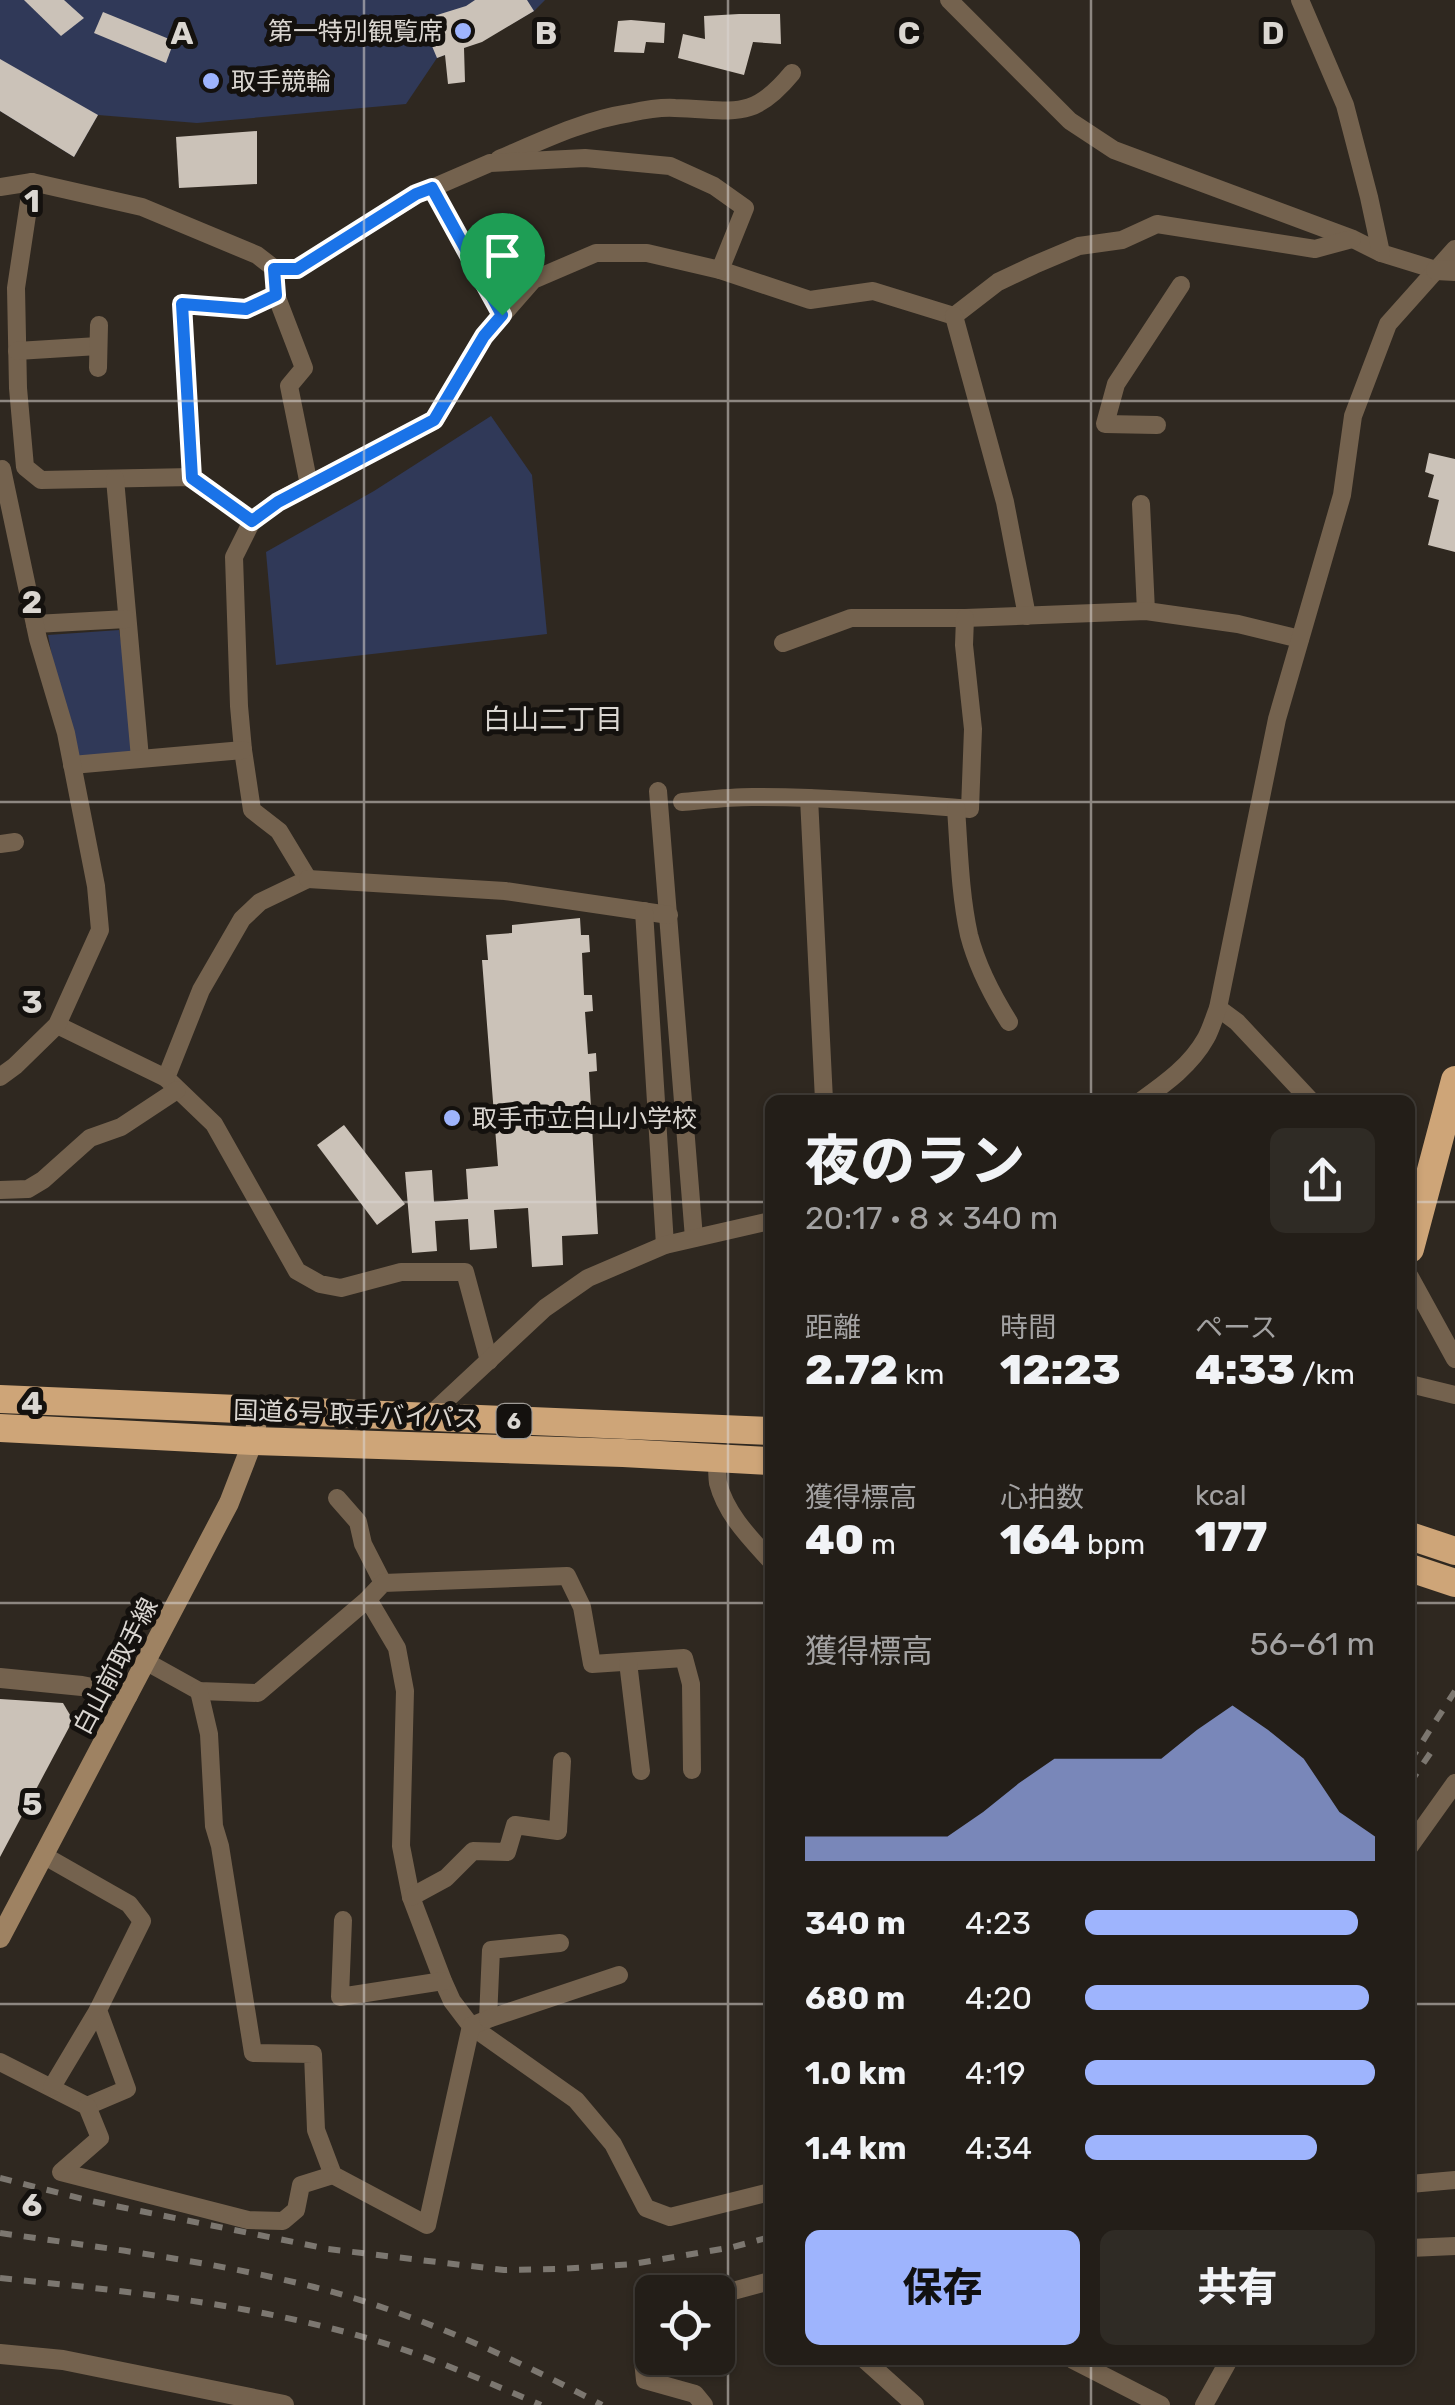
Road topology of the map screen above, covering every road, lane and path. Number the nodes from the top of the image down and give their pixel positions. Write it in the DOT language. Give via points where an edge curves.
graph roads {
  1 [pos="949,0"];
  2 [pos="1300,0"];
  3 [pos="792,73"];
  4 [pos="490,163"];
  5 [pos="32,182"];
  6 [pos="0,188"];
  7 [pos="432,188"];
  8 [pos="1352,239"];
  9 [pos="1455,249"];
  10 [pos="1381,253"];
  11 [pos="274,269"];
  12 [pos="720,270"];
  13 [pos="1446,271"];
  14 [pos="1180,285"];
  15 [pos="276,295"];
  16 [pos="502,315"];
  17 [pos="954,316"];
  18 [pos="99,325"];
  19 [pos="98,346"];
  20 [pos="17,351"];
  21 [pos="98,368"];
  22 [pos="9,388"];
  23 [pos="1157,425"];
  24 [pos="24,467"];
  25 [pos="1,469"];
  26 [pos="192,478"];
  27 [pos="115,479"];
  28 [pos="309,485"];
  29 [pos="1141,504"];
  30 [pos="252,521"];
  31 [pos="1146,612"];
  32 [pos="1027,616"];
  33 [pos="128,618"];
  34 [pos="965,618"];
  35 [pos="35,624"];
  36 [pos="1300,639"];
  37 [pos="784,643"];
  38 [pos="242,750"];
  39 [pos="140,758"];
  40 [pos="72,766"];
  41 [pos="658,791"];
  42 [pos="809,798"];
  43 [pos="682,802"];
  44 [pos="956,808"];
  45 [pos="308,878"];
  46 [pos="644,912"];
  47 [pos="669,915"];
  48 [pos="1218,1008"];
  49 [pos="1009,1022"];
  50 [pos="57,1025"];
  51 [pos="0,1077"];
  52 [pos="1455,1080"];
  53 [pos="171,1084"];
  54 [pos="824,1095"];
  55 [pos="1149,1095"];
  56 [pos="1305,1095"];
  57 [pos="1446,1147"];
  58 [pos="0,1190"];
  59 [pos="765,1222"];
  60 [pos="1415,1235"];
  61 [pos="694,1238"];
  62 [pos="665,1245"];
  63 [pos="1415,1286"];
  64 [pos="1455,1360"];
  65 [pos="489,1361"];
  66 [pos="1415,1385"];
  67 [pos="1455,1395"];
  68 [pos="0,1399"];
  69 [pos="259,1411"];
  70 [pos="427,1418"];
  71 [pos="0,1428"];
  72 [pos="765,1432"];
  73 [pos="253,1441"];
  74 [pos="717,1458"];
  75 [pos="765,1461"];
  76 [pos="337,1498"];
  77 [pos="1415,1538"];
  78 [pos="1455,1551"];
  79 [pos="765,1555"];
  80 [pos="1415,1570"];
  81 [pos="383,1583"];
  82 [pos="1455,1583"];
  83 [pos="368,1599"];
  84 [pos="145,1661"];
  85 [pos="628,1662"];
  86 [pos="0,1678"];
  87 [pos="199,1691"];
  88 [pos="128,1695"];
  89 [pos="562,1761"];
  90 [pos="692,1770"];
  91 [pos="641,1771"];
  92 [pos="1455,1783"];
  93 [pos="1415,1839"];
  94 [pos="43,1856"];
  95 [pos="411,1897"];
  96 [pos="344,1920"];
  97 [pos="0,1938"];
  98 [pos="560,1943"];
  99 [pos="619,1975"];
  100 [pos="443,1981"];
  101 [pos="98,2010"];
  102 [pos="480,2022"];
  103 [pos="0,2062"];
  104 [pos="52,2087"];
  105 [pos="87,2106"];
  106 [pos="334,2175"];
  107 [pos="1455,2180"];
  108 [pos="1415,2184"];
  109 [pos="765,2193"];
  110 [pos="1455,2246"];
  111 [pos="1415,2248"];
  112 [pos="765,2282"];
  113 [pos="735,2290"];
  114 [pos="0,2354"];
  115 [pos="871,2365"];
  116 [pos="1084,2365"];
  117 [pos="1226,2365"];
  118 [pos="644,2375"];
  119 [pos="284,2405"];
  120 [pos="704,2405"];
  121 [pos="915,2405"];
  122 [pos="1161,2405"];
  123 [pos="1204,2405"];
  1 -- 8 [label="street" via="1070,121 1114,150"];
  2 -- 10 [label="street" via="1345,105"];
  3 -- 4 [label="street" via="753,107 626,113"];
  4 -- 7 [label="street"];
  4 -- 12 [label="street" via="584,158 670,166 714,186 745,208"];
  5 -- 6 [label="street"];
  5 -- 11 [label="street" via="142,208"];
  5 -- 20 [label="street" via="16,288"];
  7 -- 11 [label="street" via="297,269"];
  7 -- 16 [label="street"];
  8 -- 10 [label="street"];
  8 -- 17 [label="street" via="1315,249 1157,224 1034,265 998,282"];
  9 -- 13 [label="street"];
  10 -- 13 [label="street"];
  11 -- 15 [label="street"];
  12 -- 16 [label="street" via="646,253 596,254 533,280"];
  12 -- 17 [label="street" via="810,300 873,292"];
  13 -- 36 [label="street" via="1388,324 1353,416 1342,495"];
  14 -- 23 [label="street" via="1116,384 1105,424"];
  15 -- 26 [label="street" via="246,309 182,304"];
  15 -- 28 [label="street" via="304,368 289,386"];
  16 -- 28 [label="street" via="434,420"];
  17 -- 32 [label="street" via="1006,502"];
  18 -- 19 [label="street"];
  19 -- 20 [label="street"];
  19 -- 21 [label="street"];
  20 -- 22 [label="street"];
  22 -- 24 [label="street"];
  24 -- 25 [label="street"];
  24 -- 27 [label="street" via="41,480"];
  25 -- 35 [label="street"];
  26 -- 27 [label="street"];
  26 -- 30 [label="street"];
  27 -- 33 [label="street"];
  28 -- 30 [label="street"];
  29 -- 31 [label="street"];
  30 -- 38 [label="street" via="234,557"];
  31 -- 32 [label="street"];
  31 -- 36 [label="street"];
  32 -- 34 [label="street"];
  33 -- 35 [label="street"];
  33 -- 39 [label="street"];
  34 -- 37 [label="street" via="851,618"];
  34 -- 44 [label="street" via="973,729 970,809"];
  35 -- 40 [label="street"];
  36 -- 48 [label="street" via="1277,719"];
  38 -- 39 [label="street"];
  38 -- 45 [label="street" via="252,810 278,831"];
  39 -- 40 [label="street"];
  40 -- 50 [label="street" via="100,930"];
  41 -- 47 [label="street"];
  42 -- 43 [label="street"];
  42 -- 44 [label="street"];
  42 -- 54 [label="street"];
  44 -- 49 [label="street" via="969,935"];
  45 -- 46 [label="street" via="505,891"];
  45 -- 53 [label="street" via="260,902 242,920 201,990"];
  46 -- 47 [label="street"];
  46 -- 62 [label="street"];
  47 -- 61 [label="street"];
  48 -- 55 [label="street" via="1206,1039"];
  48 -- 56 [label="street"];
  50 -- 51 [label="street"];
  50 -- 53 [label="street"];
  52 -- 57 [label="highway"];
  53 -- 58 [label="street" via="122,1127 90,1138 44,1180 28,1189"];
  53 -- 65 [label="street" via="214,1124 297,1271 340,1288 401,1272 464,1272"];
  57 -- 60 [label="highway"];
  59 -- 61 [label="street"];
  61 -- 62 [label="street"];
  62 -- 65 [label="street" via="588,1278 544,1308"];
  63 -- 64 [label="street"];
  65 -- 70 [label="street"];
  66 -- 67 [label="street"];
  68 -- 69 [label="highway, 国道6号 取手バイパス / 6"];
  69 -- 70 [label="highway, 国道6号 取手バイパス / 6"];
  69 -- 73 [label="main road, 白山前取手線"];
  70 -- 72 [label="highway, 国道6号 取手バイパス / 6"];
  71 -- 73 [label="highway, 国道6号 取手バイパス / 6"];
  73 -- 74 [label="highway, 国道6号 取手バイパス / 6"];
  73 -- 84 [label="main road, 白山前取手線"];
  74 -- 75 [label="highway, 国道6号 取手バイパス / 6"];
  74 -- 79 [label="street" via="729,1509"];
  76 -- 81 [label="street" via="358,1522"];
  77 -- 78 [label="highway"];
  80 -- 82 [label="highway"];
  81 -- 83 [label="street"];
  81 -- 85 [label="street" via="567,1576 582,1607 592,1664"];
  83 -- 87 [label="street" via="258,1693"];
  83 -- 95 [label="street" via="397,1648 405,1691 401,1846"];
  84 -- 87 [label="street"];
  84 -- 88 [label="main road, 白山前取手線"];
  85 -- 90 [label="street" via="684,1658 691,1684"];
  85 -- 91 [label="street"];
  86 -- 88 [label="street"];
  87 -- 106 [label="street" via="209,1734 214,1826 253,2054 314,2054 316,2130"];
  88 -- 94 [label="main road, 白山前取手線"];
  89 -- 95 [label="street" via="558,1830 514,1824 507,1852 473,1851 446,1878"];
  92 -- 93 [label="street"];
  94 -- 97 [label="main road, 白山前取手線"];
  94 -- 101 [label="street" via="129,1904 142,1921"];
  95 -- 100 [label="street"];
  96 -- 100 [label="street" via="340,1997"];
  98 -- 102 [label="street" via="491,1950"];
  99 -- 102 [label="street"];
  100 -- 102 [label="street" via="452,2000"];
  101 -- 104 [label="street"];
  101 -- 105 [label="street" via="126,2089"];
  102 -- 106 [label="street" via="426,2225"];
  102 -- 109 [label="street" via="576,2100 613,2144 646,2208 670,2217"];
  103 -- 104 [label="street"];
  104 -- 105 [label="street"];
  105 -- 106 [label="street" via="100,2138 62,2172 248,2220 283,2221 296,2210 301,2185"];
  107 -- 108 [label="street"];
  110 -- 111 [label="street"];
  112 -- 113 [label="street"];
  114 -- 119 [label="street" via="62,2360"];
  115 -- 121 [label="street"];
  116 -- 122 [label="street"];
  117 -- 123 [label="street"];
  118 -- 120 [label="street" via="694,2394"];
}
